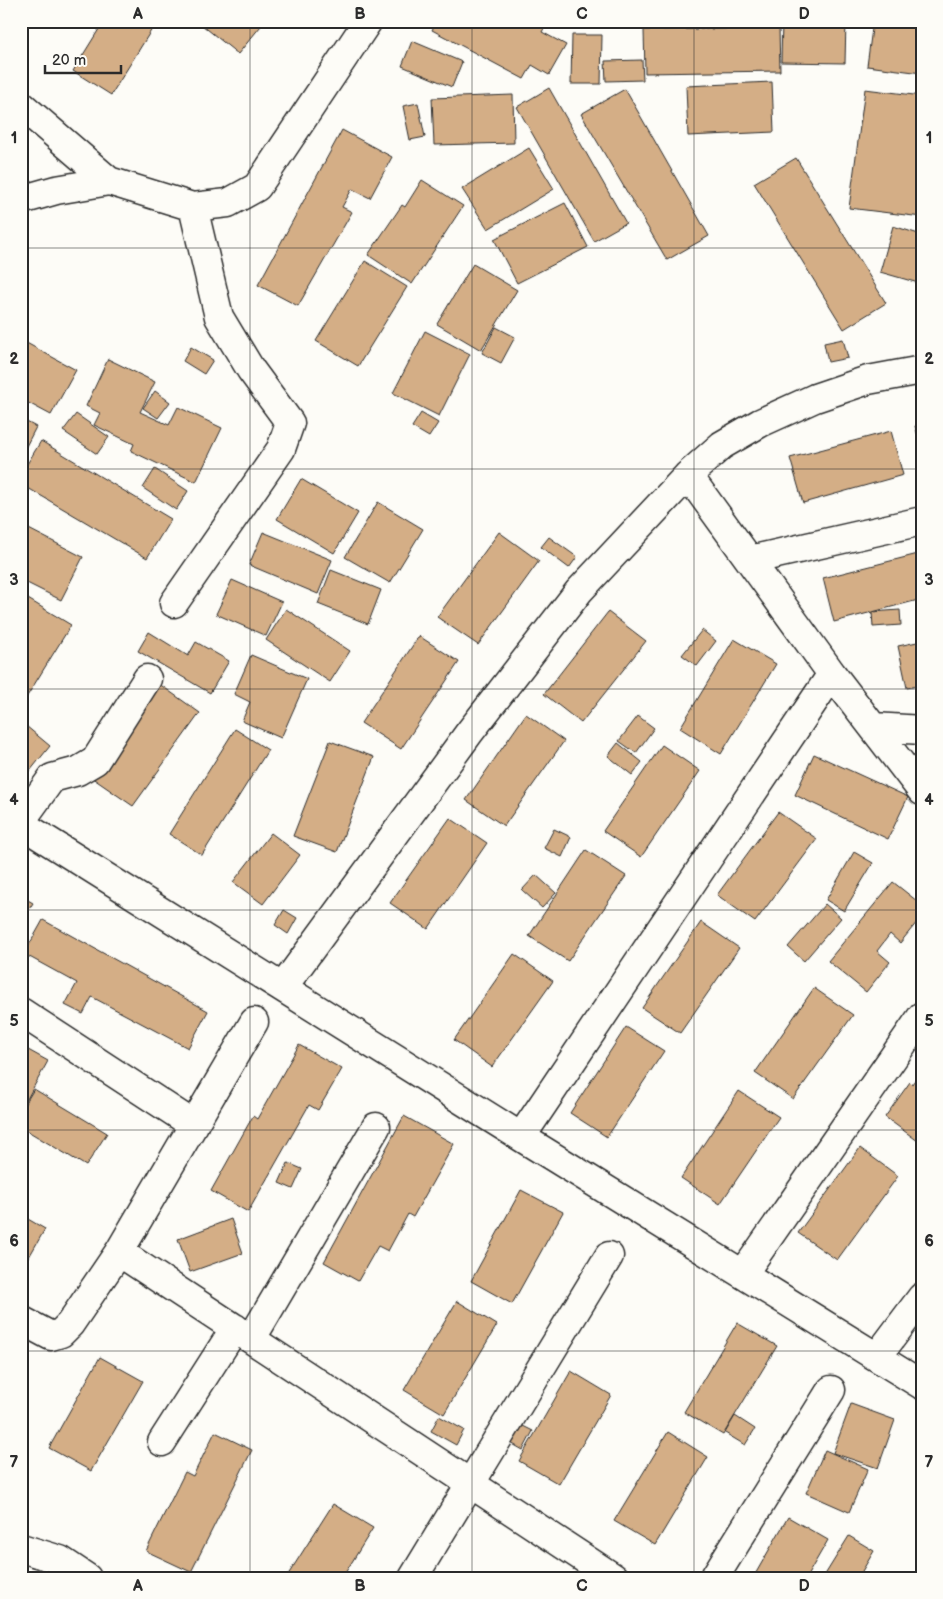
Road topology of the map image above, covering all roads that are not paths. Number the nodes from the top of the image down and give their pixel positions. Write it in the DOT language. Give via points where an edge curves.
graph roads {
  1 [pos="368,21"];
  2 [pos="21,105"];
  3 [pos="109,181"];
  4 [pos="21,200"];
  5 [pos="192,207"];
  6 [pos="922,370"];
  7 [pos="688,475"];
  8 [pos="922,521"];
  9 [pos="750,560"];
  10 [pos="174,603"];
  11 [pos="832,674"];
  12 [pos="147,679"];
  13 [pos="874,727"];
  14 [pos="922,730"];
  15 [pos="922,791"];
  16 [pos="21,822"];
  17 [pos="283,987"];
  18 [pos="21,1012"];
  19 [pos="922,1016"];
  20 [pos="254,1022"];
  21 [pos="194,1125"];
  22 [pos="376,1126"];
  23 [pos="521,1137"];
  24 [pos="119,1252"];
  25 [pos="608,1256"];
  26 [pos="743,1274"];
  27 [pos="922,1297"];
  28 [pos="21,1320"];
  29 [pos="243,1333"];
  30 [pos="877,1357"];
  31 [pos="922,1385"];
  32 [pos="831,1390"];
  33 [pos="162,1442"];
  34 [pos="471,1484"];
  35 [pos="21,1548"];
  36 [pos="87,1578"];
  37 [pos="413,1578"];
  38 [pos="614,1578"];
  39 [pos="714,1578"];
  1 -- 5 [label="street" via="257,187 228,203"];
  2 -- 3 [label="street"];
  3 -- 4 [label="street"];
  3 -- 5 [label="street"];
  5 -- 10 [label="street" via="219,317 251,370 290,423 281,448"];
  6 -- 7 [label="street" via="868,380 815,398 722,445"];
  7 -- 9 [label="street"];
  7 -- 17 [label="street" via="579,591"];
  8 -- 9 [label="street"];
  9 -- 11 [label="street"];
  11 -- 13 [label="street"];
  11 -- 23 [label="street"];
  12 -- 16 [label="street" via="95,761 78,771 52,778"];
  13 -- 14 [label="street"];
  13 -- 15 [label="street"];
  16 -- 17 [label="street"];
  17 -- 23 [label="street"];
  18 -- 21 [label="street"];
  19 -- 26 [label="street"];
  20 -- 21 [label="street"];
  21 -- 24 [label="street"];
  22 -- 29 [label="street"];
  23 -- 26 [label="street"];
  24 -- 28 [label="street" via="61,1333 51,1336"];
  24 -- 29 [label="street"];
  25 -- 34 [label="street"];
  26 -- 30 [label="street"];
  27 -- 30 [label="street"];
  29 -- 33 [label="street"];
  29 -- 34 [label="street"];
  30 -- 31 [label="street"];
  32 -- 39 [label="street"];
  34 -- 37 [label="street"];
  34 -- 38 [label="street"];
  35 -- 36 [label="street" via="60,1560"];
}
